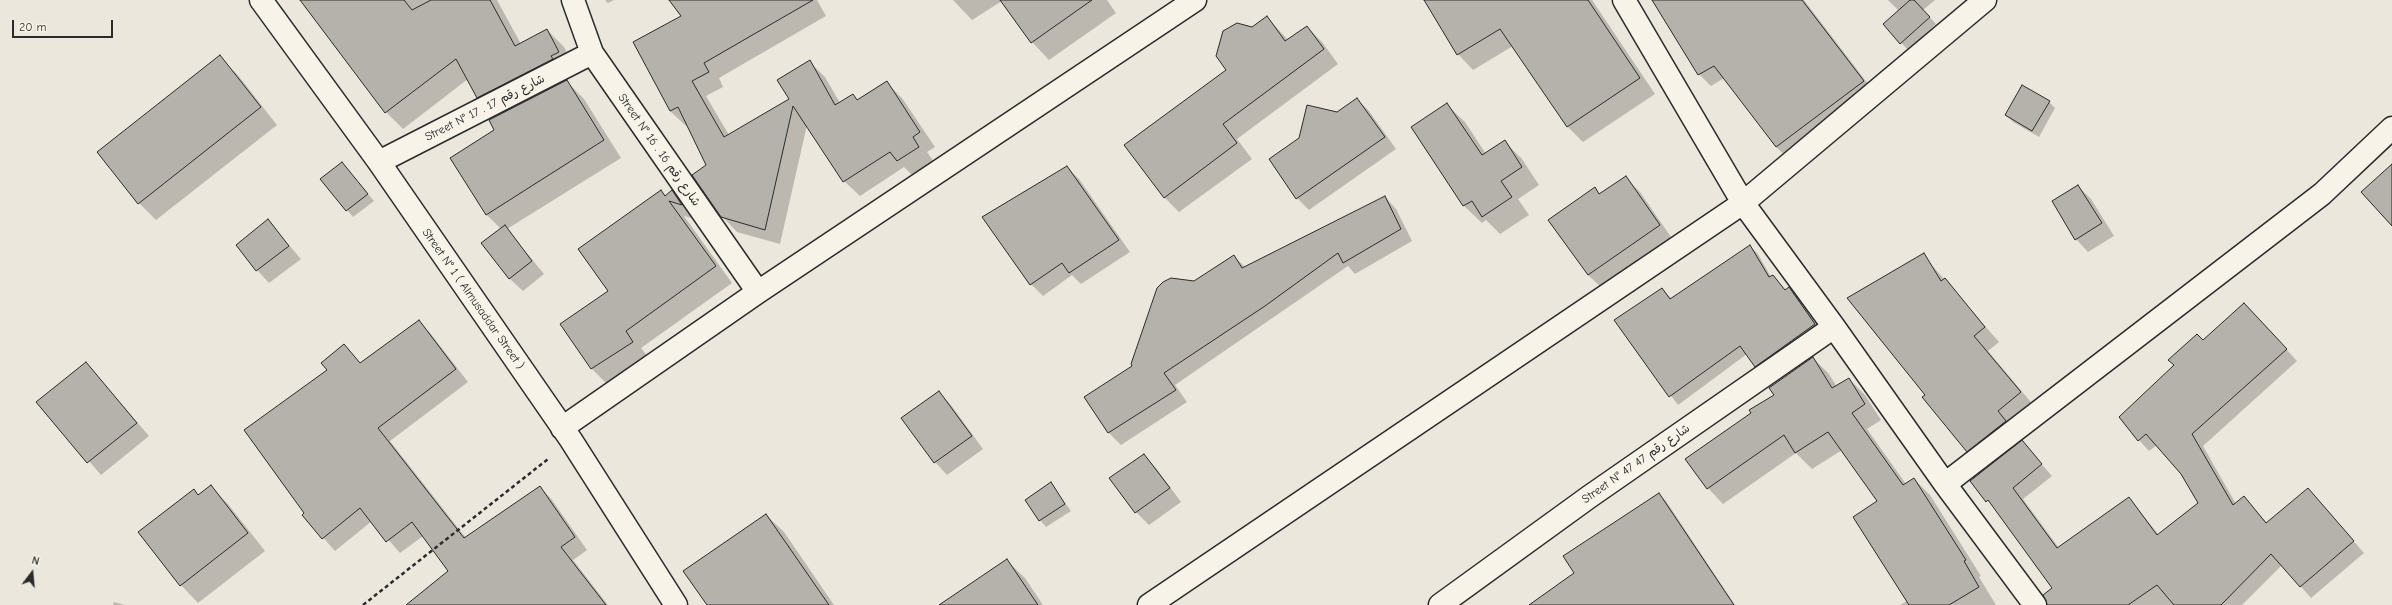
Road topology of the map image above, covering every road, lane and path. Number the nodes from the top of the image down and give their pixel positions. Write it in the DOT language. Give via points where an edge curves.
graph roads {
  1 [pos="261,0"];
  2 [pos="573,0"];
  3 [pos="1195,0"];
  4 [pos="1624,0"];
  5 [pos="1985,0"];
  6 [pos="592,53"];
  7 [pos="2392,128"];
  8 [pos="379,162"];
  9 [pos="1743,203"];
  10 [pos="758,292"];
  11 [pos="1834,327"];
  12 [pos="567,434"];
  13 [pos="1945,484"];
  14 [pos="363,605"];
  15 [pos="676,605"];
  16 [pos="1150,605"];
  17 [pos="1440,605"];
  18 [pos="2035,605"];
  1 -- 8 [label="street, Street N° 1 ( Almusaddar Street )"];
  2 -- 6 [label="street, Street N° 16 . شارع رقم 16"];
  3 -- 10 [label="street"];
  4 -- 9 [label="street"];
  5 -- 9 [label="street"];
  6 -- 8 [label="street, Street N° 17 . شارع رقم 17"];
  6 -- 10 [label="street, Street N° 16 . شارع رقم 16"];
  7 -- 13 [label="street" via="2322,194"];
  8 -- 12 [label="street, Street N° 1 ( Almusaddar Street )"];
  9 -- 11 [label="street"];
  9 -- 16 [label="street"];
  10 -- 12 [label="street"];
  11 -- 13 [label="street"];
  11 -- 17 [label="street, Street N° 47 شارع رقم 47" via="1589,497"];
  12 -- 14 [label="path"];
  12 -- 15 [label="street, Street N° 1 ( Almusaddar Street )"];
  13 -- 18 [label="street"];
}
